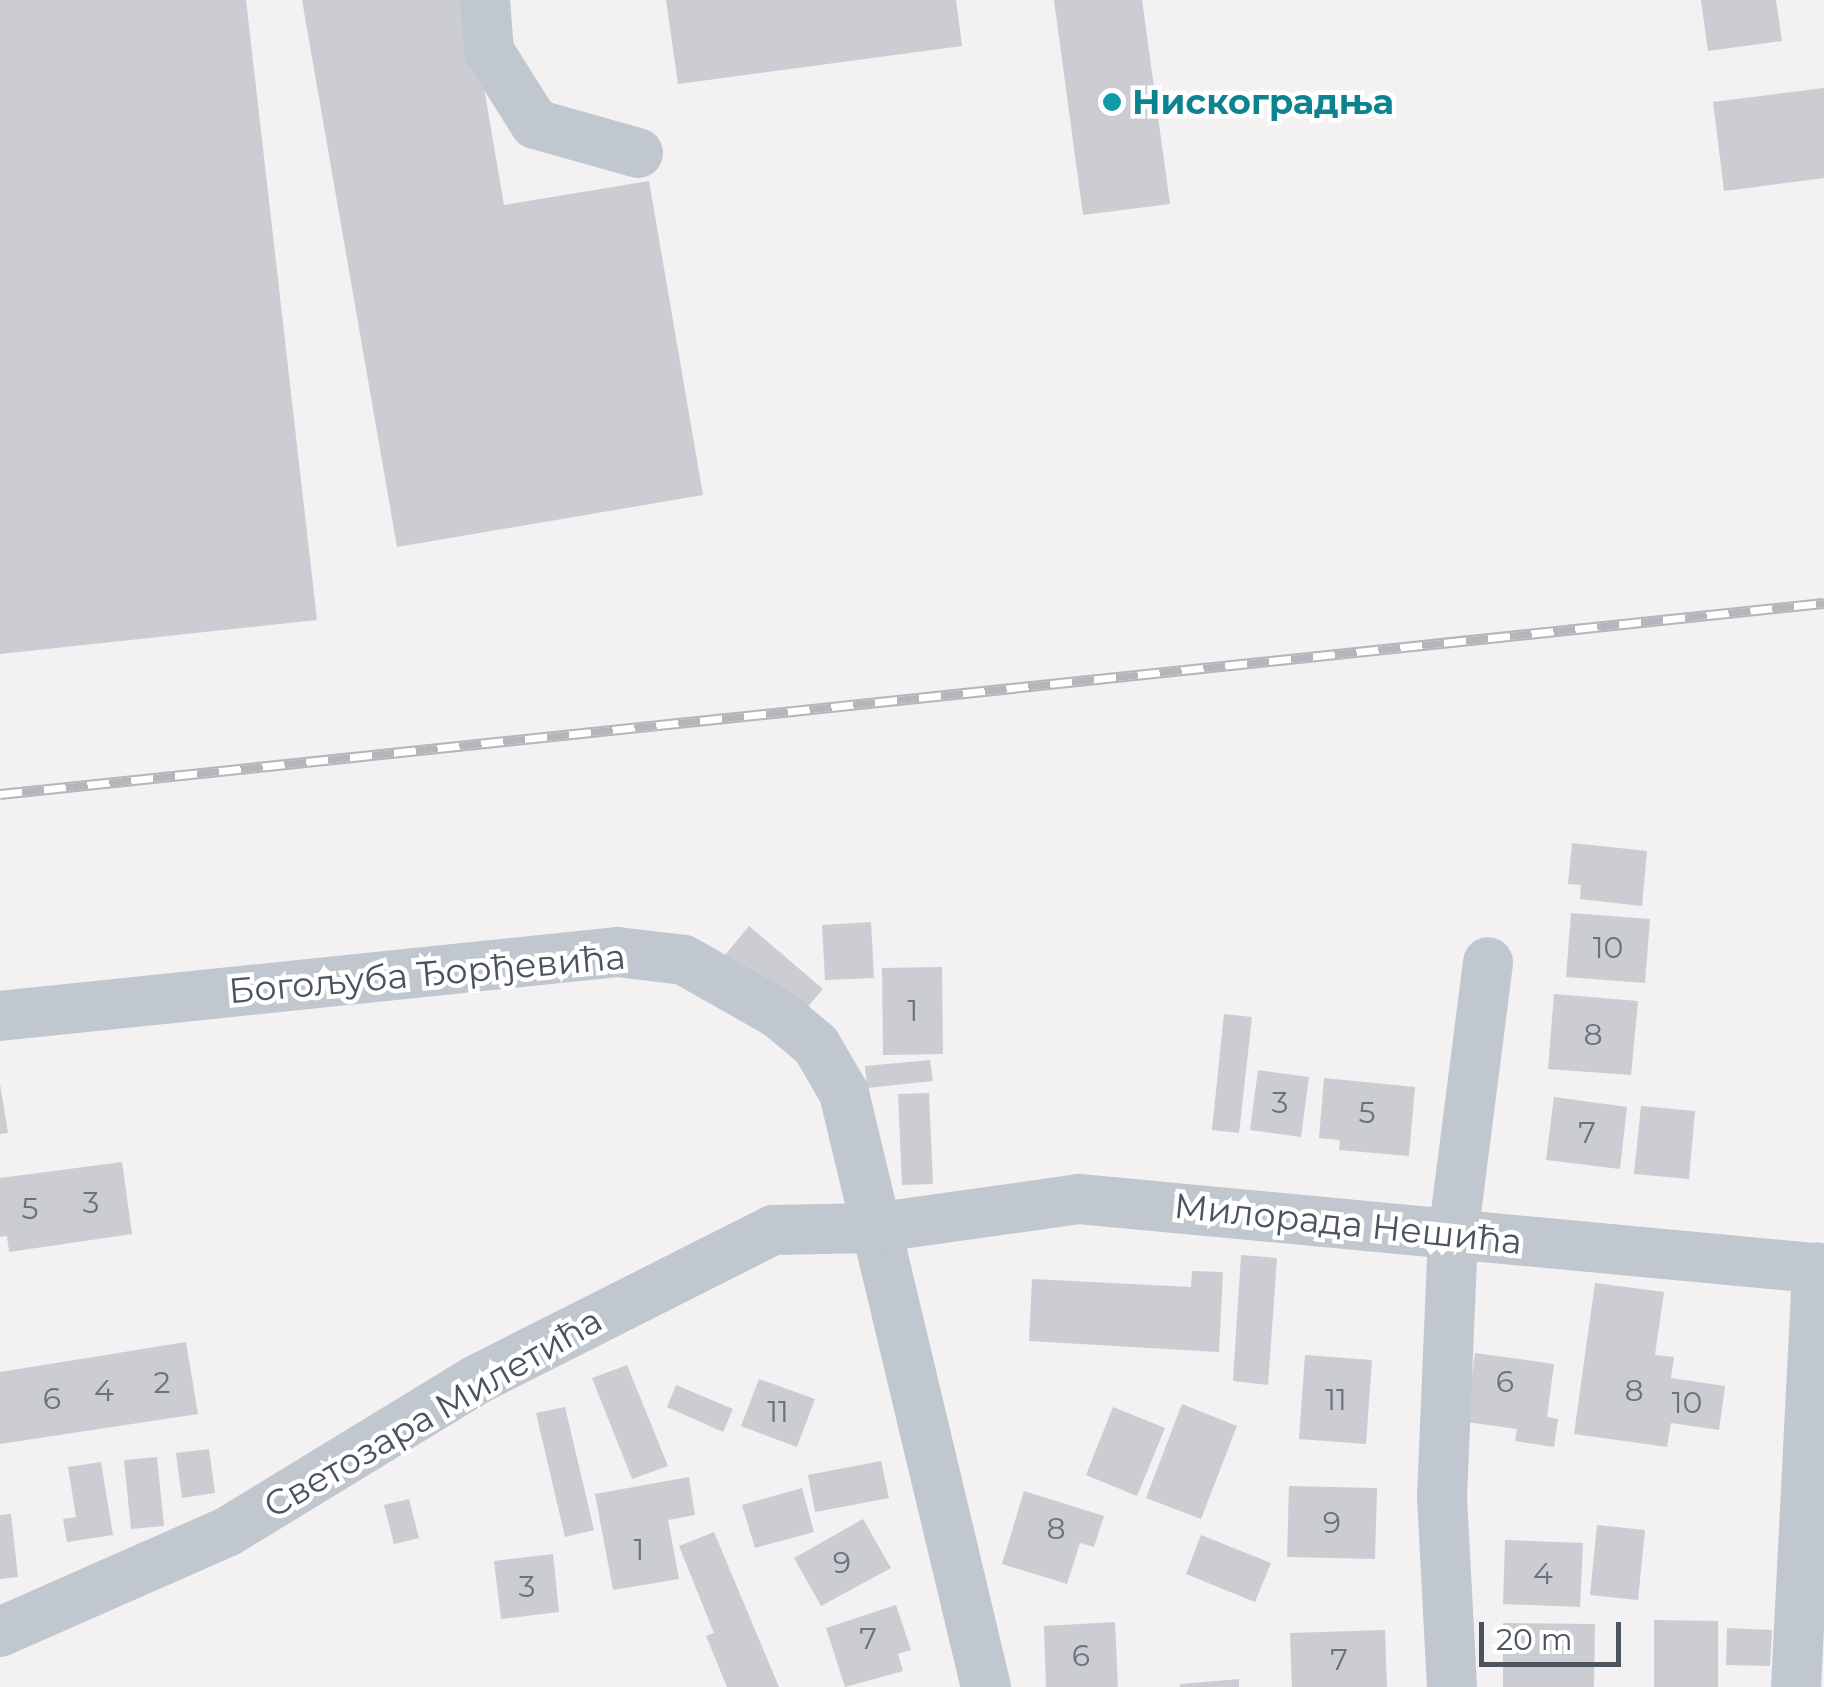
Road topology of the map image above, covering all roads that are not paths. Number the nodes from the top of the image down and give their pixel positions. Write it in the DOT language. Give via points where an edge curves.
graph roads {
  1 [pos="485,0"];
  2 [pos="638,152"];
  3 [pos="1488,962"];
  4 [pos="0,1016"];
  5 [pos="873,1228"];
  6 [pos="1453,1236"];
  7 [pos="1820,1269"];
  8 [pos="0,1632"];
  9 [pos="986,1687"];
  10 [pos="1452,1687"];
  11 [pos="1796,1687"];
  1 -- 2 [label="street" via="488,51 535,124"];
  3 -- 6 [label="street"];
  4 -- 5 [label="street, Богољуба Ђорђевића" via="443,966 618,952 684,960 735,985 816,1045 844,1092 864,1160"];
  5 -- 6 [label="street, Милорада Нешића" via="1079,1199"];
  5 -- 8 [label="street, Светозара Милетића" via="773,1230 478,1379 227,1532"];
  5 -- 9 [label="street, Богољуба Ђорђевића"];
  6 -- 7 [label="street, Милорада Нешића"];
  6 -- 10 [label="street" via="1442,1497"];
  7 -- 11 [label="street"];
}
